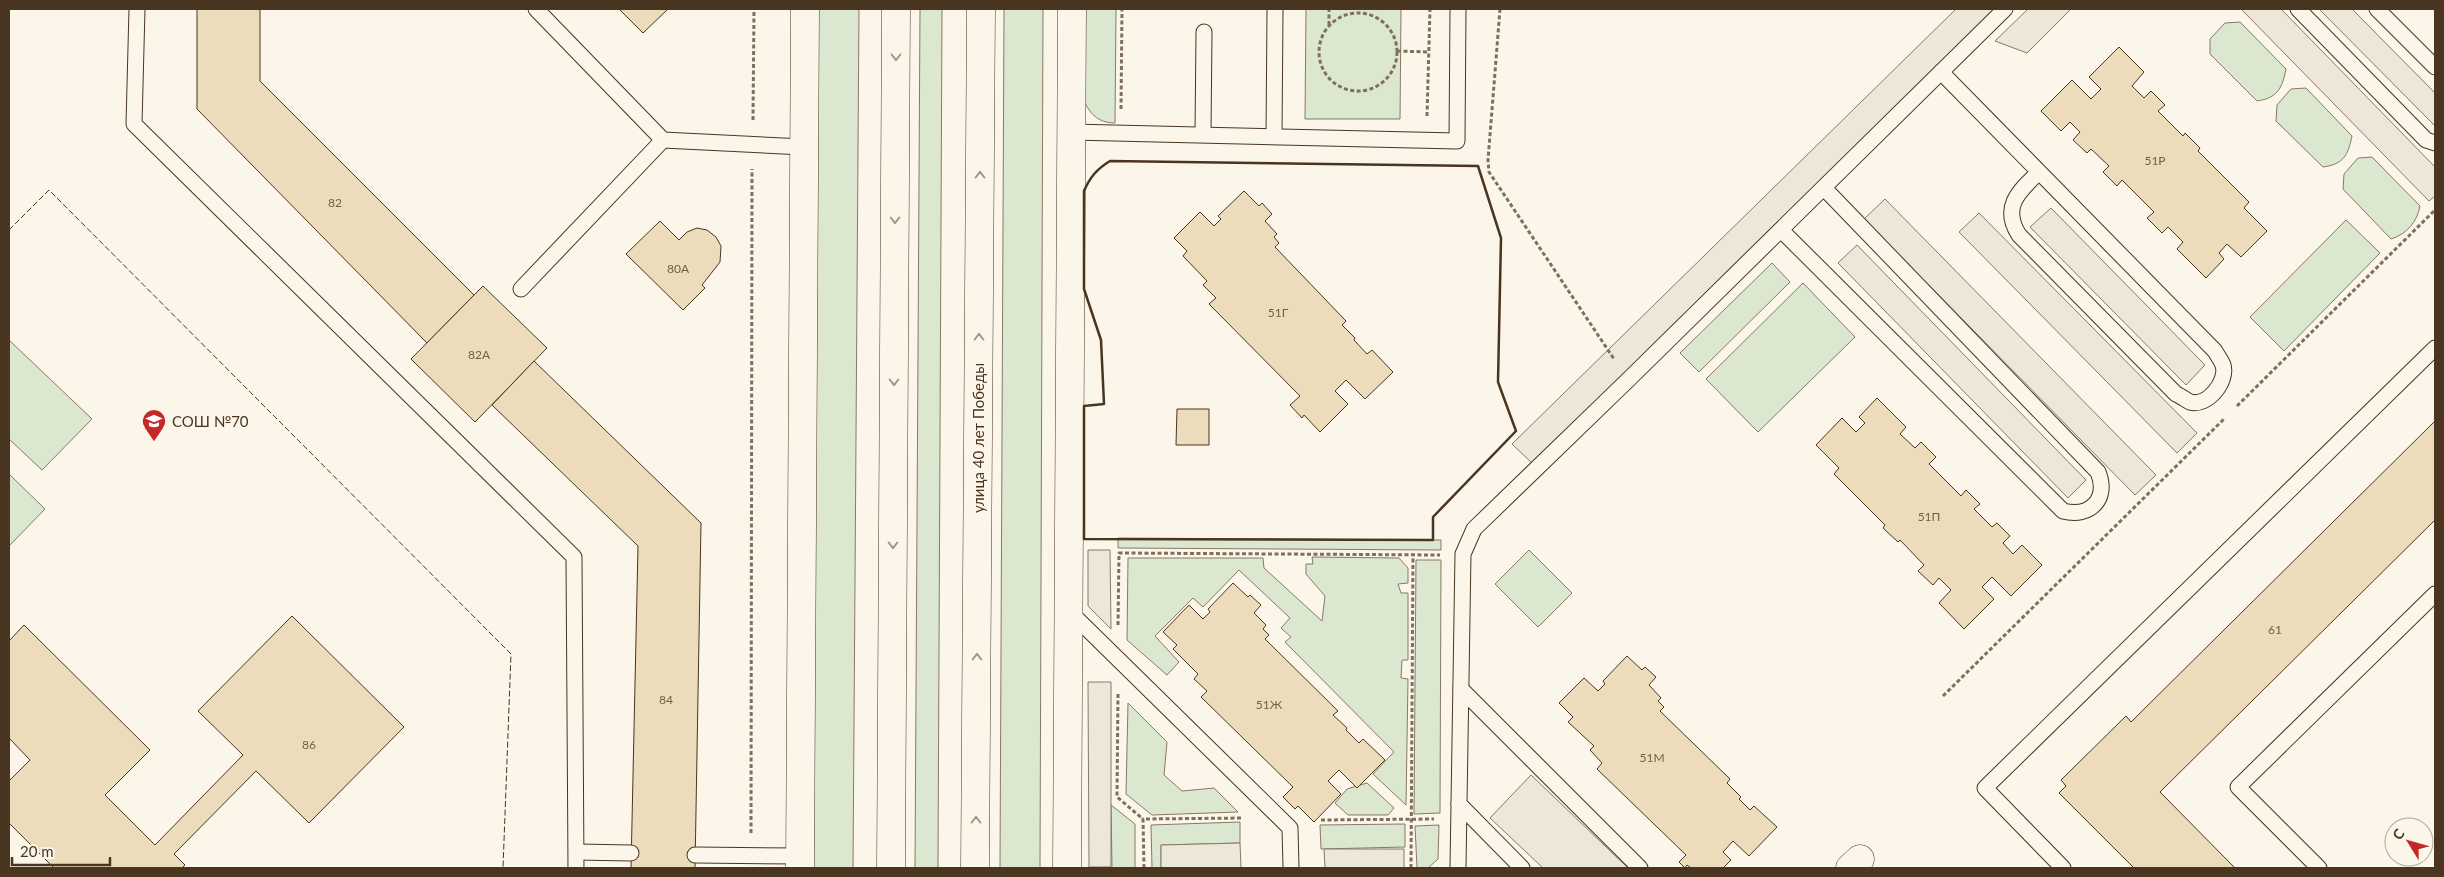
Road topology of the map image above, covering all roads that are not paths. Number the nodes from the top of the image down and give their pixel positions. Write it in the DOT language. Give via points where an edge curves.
graph roads {
  1 [pos="137,9"];
  2 [pos="536,9"];
  3 [pos="805,9"];
  4 [pos="896,9"];
  5 [pos="981,9"];
  6 [pos="1072,9"];
  7 [pos="1276,9"];
  8 [pos="1458,9"];
  9 [pos="2004,9"];
  10 [pos="2298,9"];
  11 [pos="2378,9"];
  12 [pos="1204,32"];
  13 [pos="2435,67"];
  14 [pos="1941,72"];
  15 [pos="1071,132"];
  16 [pos="1203,134"];
  17 [pos="1274,136"];
  18 [pos="663,140"];
  19 [pos="2435,143"];
  20 [pos="804,147"];
  21 [pos="2039,172"];
  22 [pos="1824,188"];
  23 [pos="1781,230"];
  24 [pos="521,289"];
  25 [pos="2435,348"];
  26 [pos="2435,594"];
  27 [pos="1068,610"];
  28 [pos="1460,689"];
  29 [pos="1459,804"];
  30 [pos="577,852"];
  31 [pos="631,853"];
  32 [pos="695,855"];
  33 [pos="800,862"];
  34 [pos="576,868"];
  35 [pos="891,868"];
  36 [pos="976,868"];
  37 [pos="1067,868"];
  38 [pos="1292,868"];
  39 [pos="1458,868"];
  40 [pos="1522,868"];
  41 [pos="1640,868"];
  42 [pos="2063,868"];
  43 [pos="2319,868"];
  1 -- 30 [label="lane" via="134,124 574,557"];
  2 -- 18 [label="lane"];
  3 -- 20 [label="street"];
  4 -- 35 [label="street, one-way"];
  36 -- 5 [label="street, улица 40 лет Победы, one-way"];
  6 -- 15 [label="street"];
  7 -- 17 [label="lane"];
  8 -- 17 [label="lane" via="1457,141"];
  9 -- 14 [label="lane"];
  10 -- 19 [label="lane" via="2426,140"];
  11 -- 13 [label="lane"];
  12 -- 16 [label="lane"];
  14 -- 21 [label="lane"];
  14 -- 22 [label="lane"];
  15 -- 16 [label="lane"];
  15 -- 27 [label="street"];
  16 -- 17 [label="lane"];
  18 -- 20 [label="lane"];
  18 -- 24 [label="lane"];
  20 -- 33 [label="street"];
  21 -- 21 [label="lane" via="2215,351 2224,366 2222,380 2214,393 2201,402 2192,402 2176,394 2019,235 2012,224 2012,208 2018,193"];
  22 -- 23 [label="lane"];
  22 -- 23 [label="lane" via="2098,472 2103,483 2094,504 2074,514 2063,511"];
  23 -- 28 [label="lane" via="1474,529 1463,554"];
  25 -- 42 [label="lane" via="1985,788"];
  26 -- 43 [label="lane" via="2238,787"];
  27 -- 37 [label="street"];
  27 -- 38 [label="lane" via="1290,828"];
  28 -- 29 [label="lane"];
  28 -- 41 [label="lane"];
  29 -- 39 [label="lane"];
  29 -- 40 [label="lane"];
  30 -- 31 [label="lane"];
  30 -- 34 [label="lane"];
  32 -- 33 [label="lane" via="751,856"];
}
